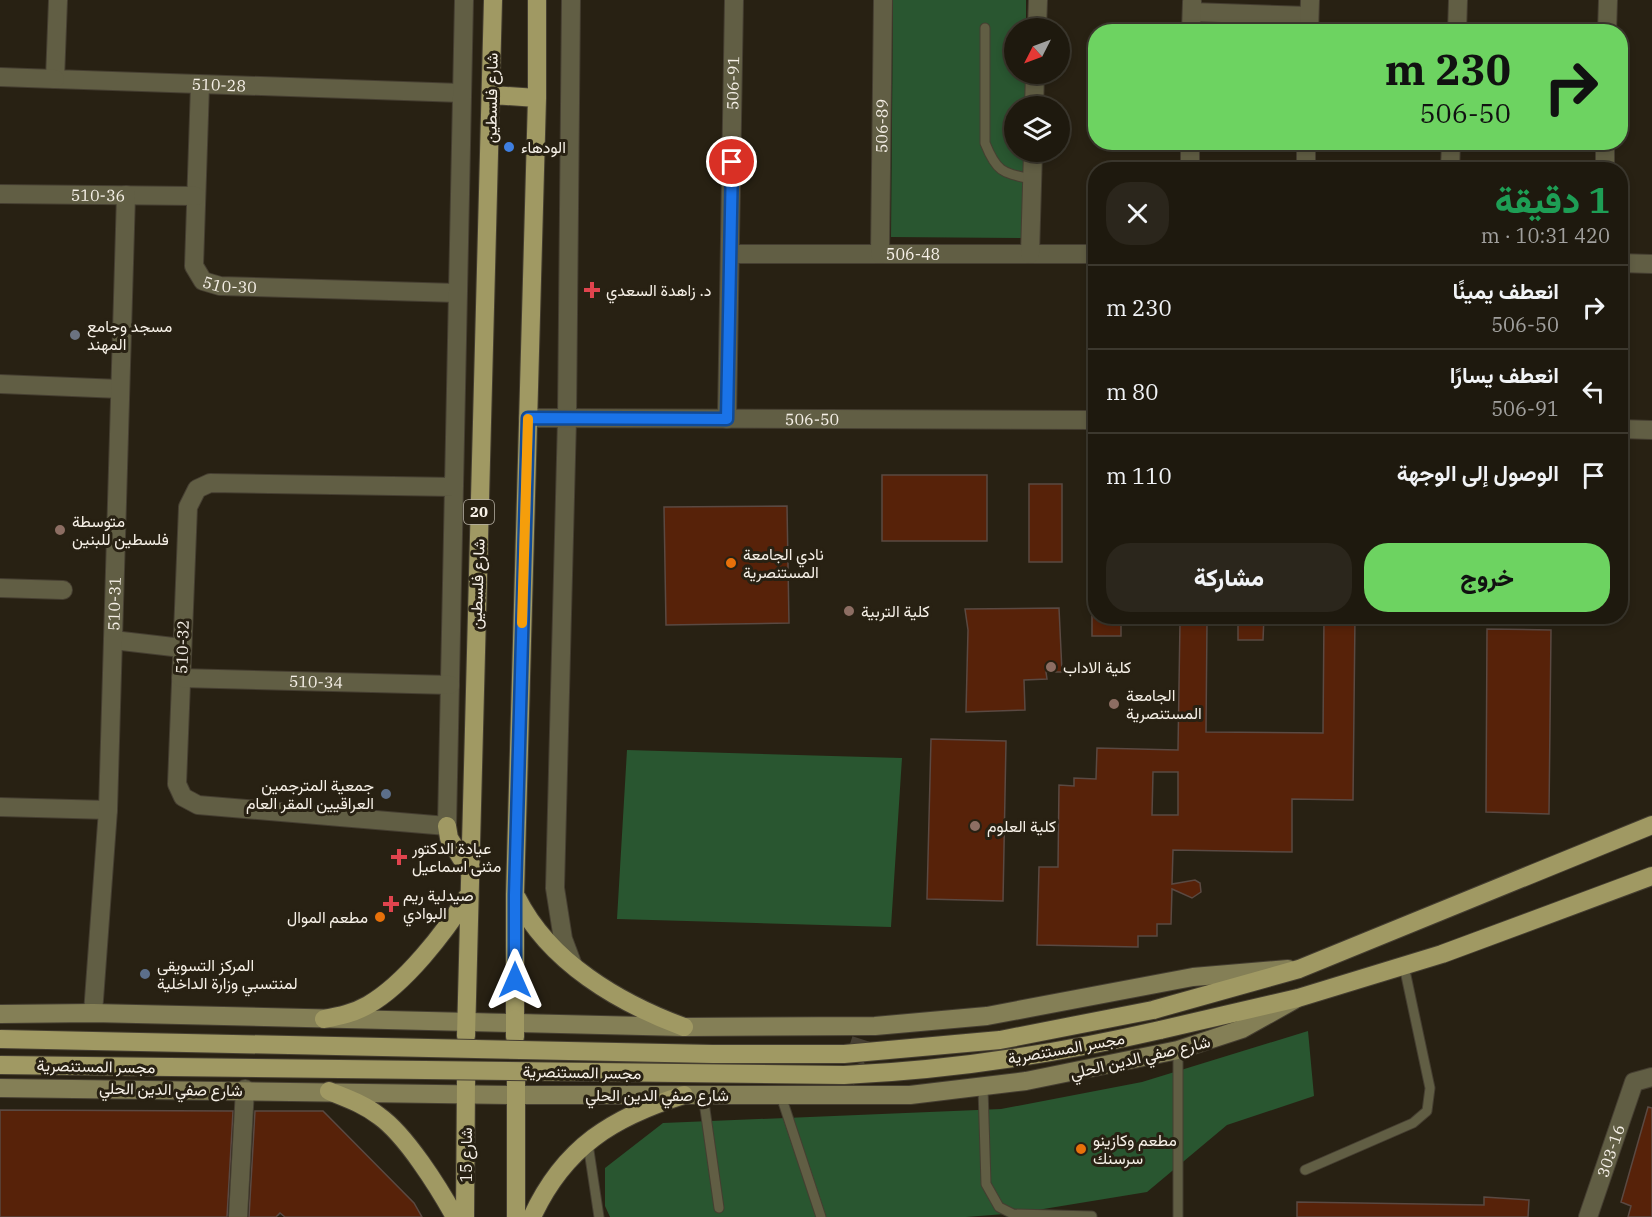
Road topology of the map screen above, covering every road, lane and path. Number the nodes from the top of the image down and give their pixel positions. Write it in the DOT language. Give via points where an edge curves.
graph roads {
  1 [pos="58,0"];
  2 [pos="464,0"];
  3 [pos="493,0"];
  4 [pos="537,0"];
  5 [pos="571,0"];
  6 [pos="734,0"];
  7 [pos="882,0"];
  8 [pos="1038,0"];
  9 [pos="1458,0"];
  10 [pos="1608,0"];
  11 [pos="1192,6"];
  12 [pos="1309,16"];
  13 [pos="1037,18"];
  14 [pos="1191,24"];
  15 [pos="1456,24"];
  16 [pos="1607,24"];
  17 [pos="985,28"];
  18 [pos="0,77"];
  19 [pos="55,79"];
  20 [pos="200,85"];
  21 [pos="461,93"];
  22 [pos="492,95"];
  23 [pos="537,98"];
  24 [pos="1033,162"];
  25 [pos="1032,179"];
  26 [pos="0,194"];
  27 [pos="126,195"];
  28 [pos="196,196"];
  29 [pos="730,254"];
  30 [pos="880,254"];
  31 [pos="1030,254"];
  32 [pos="1088,254"];
  33 [pos="1628,263"];
  34 [pos="1652,264"];
  35 [pos="457,293"];
  36 [pos="0,384"];
  37 [pos="120,389"];
  38 [pos="528,418"];
  39 [pos="567,419"];
  40 [pos="727,419"];
  41 [pos="1088,420"];
  42 [pos="1628,429"];
  43 [pos="1652,430"];
  44 [pos="454,487"];
  45 [pos="0,588"];
  46 [pos="63,590"];
  47 [pos="113,640"];
  48 [pos="182,648"];
  49 [pos="181,678"];
  50 [pos="450,685"];
  51 [pos="0,807"];
  52 [pos="108,810"];
  53 [pos="1652,825"];
  54 [pos="447,826"];
  55 [pos="469,871"];
  56 [pos="1652,876"];
  57 [pos="468,895"];
  58 [pos="515,895"];
  59 [pos="572,963"];
  60 [pos="1404,966"];
  61 [pos="1299,969"];
  62 [pos="1298,998"];
  63 [pos="93,1013"];
  64 [pos="0,1014"];
  65 [pos="324,1018"];
  66 [pos="875,1026"];
  67 [pos="684,1028"];
  68 [pos="466,1030"];
  69 [pos="515,1030"];
  70 [pos="1160,1030"];
  71 [pos="0,1039"];
  72 [pos="861,1039"];
  73 [pos="1178,1050"];
  74 [pos="0,1065"];
  75 [pos="1652,1077"];
  76 [pos="862,1083"];
  77 [pos="466,1086"];
  78 [pos="0,1088"];
  79 [pos="516,1088"];
  80 [pos="983,1088"];
  81 [pos="245,1089"];
  82 [pos="329,1091"];
  83 [pos="684,1095"];
  84 [pos="703,1095"];
  85 [pos="781,1096"];
  86 [pos="879,1096"];
  87 [pos="588,1141"];
  88 [pos="1305,1170"];
  89 [pos="719,1208"];
  90 [pos="1092,1216"];
  91 [pos="238,1217"];
  92 [pos="455,1217"];
  93 [pos="465,1217"];
  94 [pos="516,1217"];
  95 [pos="532,1217"];
  96 [pos="599,1217"];
  97 [pos="821,1217"];
  98 [pos="1178,1217"];
  99 [pos="1587,1217"];
  1 -- 19 [label="street"];
  2 -- 21 [label="street"];
  3 -- 22 [label="main road, شارع فلسطين / 20"];
  4 -- 23 [label="main road"];
  5 -- 39 [label="street"];
  6 -- 29 [label="street, 506-91"];
  7 -- 30 [label="street, 506-89"];
  8 -- 13 [label="street"];
  9 -- 15 [label="street"];
  10 -- 16 [label="street"];
  11 -- 12 [label="street"];
  11 -- 14 [label="street"];
  17 -- 25 [label="lane" via="985,143 991,159 1004,174"];
  18 -- 19 [label="street, 510-28"];
  19 -- 20 [label="street, 510-28"];
  20 -- 21 [label="street, 510-28"];
  20 -- 28 [label="street, 510-30"];
  21 -- 35 [label="street"];
  22 -- 23 [label="main road"];
  22 -- 55 [label="main road, شارع فلسطين / 20"];
  23 -- 38 [label="main road"];
  24 -- 25 [label="street"];
  25 -- 31 [label="street"];
  26 -- 27 [label="street, 510-36"];
  27 -- 28 [label="street, 510-36"];
  27 -- 37 [label="street, 510-31"];
  28 -- 35 [label="street, 510-30" via="194,266 203,281 220,286"];
  29 -- 30 [label="street, 506-48"];
  29 -- 40 [label="street, 506-91"];
  30 -- 31 [label="street, 506-48"];
  31 -- 32 [label="street, 506-48"];
  33 -- 34 [label="street"];
  35 -- 44 [label="street"];
  36 -- 37 [label="street"];
  37 -- 47 [label="street, 510-31"];
  38 -- 39 [label="street, 506-50"];
  38 -- 58 [label="main road"];
  39 -- 40 [label="street, 506-50"];
  39 -- 59 [label="street" via="555,888 563,939"];
  40 -- 41 [label="street, 506-50"];
  42 -- 43 [label="street"];
  44 -- 48 [label="street, 510-32" via="210,483 197,489 188,507"];
  44 -- 50 [label="street"];
  45 -- 46 [label="street"];
  47 -- 48 [label="street"];
  47 -- 52 [label="street, 510-31"];
  48 -- 49 [label="street, 510-32"];
  49 -- 50 [label="street, 510-34"];
  49 -- 54 [label="street, 510-32" via="177,784 183,797 198,805"];
  50 -- 54 [label="street"];
  51 -- 52 [label="street"];
  52 -- 63 [label="street, 510-31"];
  53 -- 61 [label="main road"];
  54 -- 55 [label="main road" via="453,848"];
  55 -- 57 [label="main road, شارع فلسطين / 20"];
  56 -- 60 [label="main road, شارع صفي الدين الحلي"];
  57 -- 65 [label="main road" via="437,939 387,991 369,1005"];
  57 -- 68 [label="main road, شارع فلسطين / 20"];
  58 -- 59 [label="main road" via="529,922"];
  58 -- 69 [label="main road"];
  59 -- 67 [label="main road" via="644,1012"];
  60 -- 62 [label="main road, شارع صفي الدين الحلي"];
  60 -- 88 [label="lane" via="1430,1088 1427,1111 1413,1123"];
  61 -- 66 [label="street" via="1194,977 987,1016"];
  61 -- 71 [label="main road, مجسر المستنصرية, bridge" via="1153,1010 1000,1040 834,1054"];
  62 -- 70 [label="main road, شارع صفي الدين الحلي"];
  62 -- 73 [label="street, شارع صفي الدين الحلي" via="1242,1029"];
  63 -- 64 [label="street"];
  63 -- 65 [label="street"];
  65 -- 68 [label="street"];
  66 -- 67 [label="street"];
  66 -- 72 [label="street"];
  67 -- 69 [label="street"];
  68 -- 69 [label="street"];
  70 -- 74 [label="main road, مجسر المستنصرية, bridge" via="1013,1058 924,1070 844,1075"];
  73 -- 80 [label="street, شارع صفي الدين الحلي"];
  73 -- 98 [label="lane"];
  75 -- 99 [label="street, 303-16" via="1634,1082"];
  76 -- 86 [label="street"];
  77 -- 79 [label="street, شارع صفي الدين الحلي"];
  77 -- 82 [label="street, شارع صفي الدين الحلي"];
  77 -- 93 [label="main road, شارع 15"];
  78 -- 81 [label="street, شارع صفي الدين الحلي"];
  79 -- 83 [label="street, شارع صفي الدين الحلي"];
  79 -- 94 [label="main road"];
  80 -- 86 [label="street, شارع صفي الدين الحلي"];
  80 -- 90 [label="lane" via="986,1184 999,1207 1013,1215"];
  81 -- 82 [label="street, شارع صفي الدين الحلي"];
  81 -- 91 [label="street"];
  82 -- 92 [label="main road" via="382,1117 424,1169"];
  83 -- 84 [label="street, شارع صفي الدين الحلي"];
  83 -- 87 [label="main road" via="643,1108"];
  84 -- 85 [label="street, شارع صفي الدين الحلي"];
  84 -- 89 [label="lane"];
  85 -- 86 [label="street, شارع صفي الدين الحلي"];
  85 -- 97 [label="lane"];
  87 -- 95 [label="main road" via="555,1176"];
  87 -- 96 [label="lane"];
}
